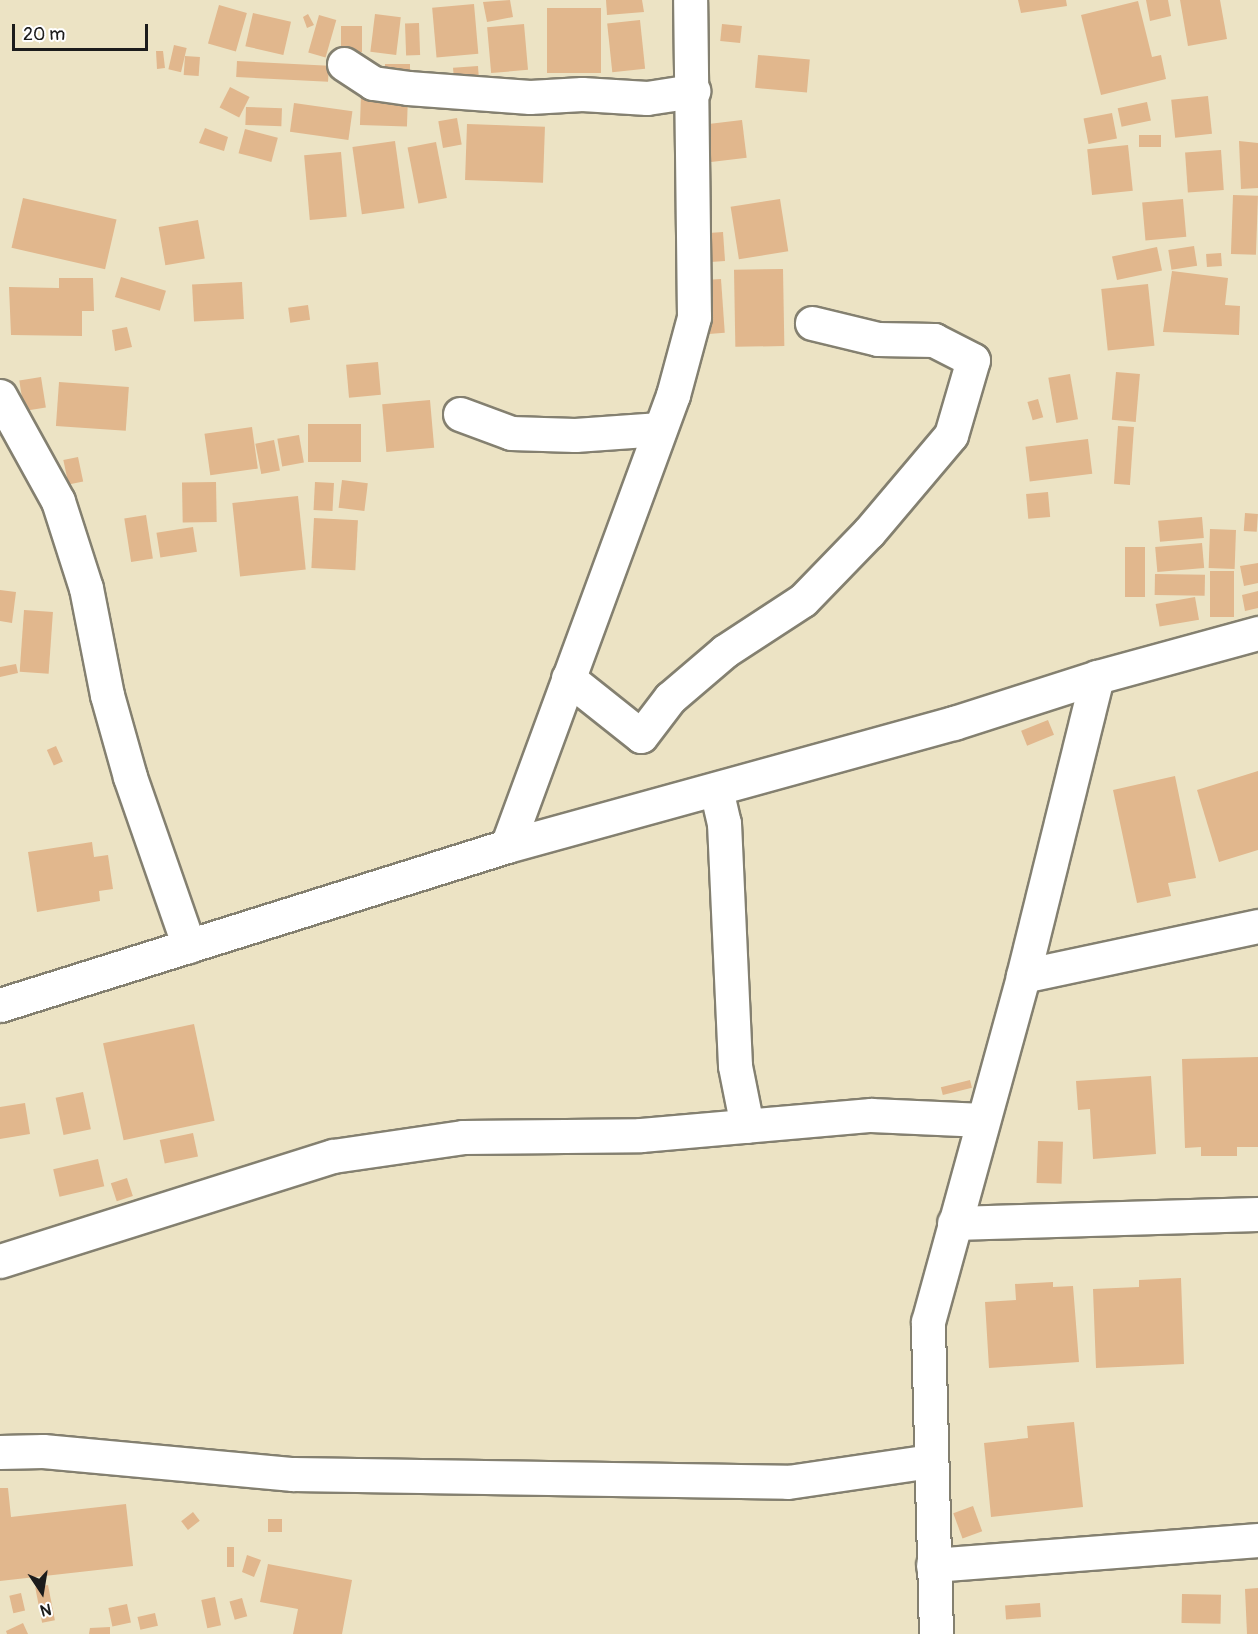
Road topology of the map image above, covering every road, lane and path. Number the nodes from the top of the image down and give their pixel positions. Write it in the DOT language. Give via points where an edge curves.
graph roads {
  1 [pos="690,0"];
  2 [pos="344,64"];
  3 [pos="693,91"];
  4 [pos="812,323"];
  5 [pos="0,396"];
  6 [pos="460,414"];
  7 [pos="660,429"];
  8 [pos="1258,633"];
  9 [pos="1097,677"];
  10 [pos="568,678"];
  11 [pos="716,789"];
  12 [pos="507,846"];
  13 [pos="1258,926"];
  14 [pos="189,946"];
  15 [pos="1023,975"];
  16 [pos="0,1005"];
  17 [pos="983,1120"];
  18 [pos="747,1126"];
  19 [pos="1258,1214"];
  20 [pos="954,1223"];
  21 [pos="0,1261"];
  22 [pos="0,1452"];
  23 [pos="930,1461"];
  24 [pos="1258,1540"];
  25 [pos="933,1565"];
  26 [pos="936,1634"];
  1 -- 3 [label="street"];
  2 -- 3 [label="street" via="373,83 408,88 530,97 582,94 647,98"];
  3 -- 7 [label="street" via="694,317"];
  4 -- 10 [label="street" via="878,339 934,340 974,360 951,435 869,532 803,600 725,651 670,698 641,736"];
  5 -- 14 [label="street" via="58,501 86,588 107,695 130,777"];
  6 -- 7 [label="street" via="510,433 575,435"];
  7 -- 10 [label="street"];
  8 -- 9 [label="street"];
  9 -- 11 [label="street" via="954,723"];
  9 -- 15 [label="street"];
  10 -- 12 [label="street"];
  11 -- 12 [label="street"];
  11 -- 18 [label="street" via="724,823 735,1066"];
  12 -- 14 [label="street"];
  13 -- 15 [label="street"];
  14 -- 16 [label="street"];
  15 -- 17 [label="street"];
  17 -- 18 [label="street" via="871,1115"];
  17 -- 20 [label="street"];
  18 -- 21 [label="street" via="641,1135 463,1137 333,1156"];
  19 -- 20 [label="street"];
  20 -- 23 [label="street" via="928,1322"];
  22 -- 23 [label="street" via="43,1451 293,1474 788,1482"];
  23 -- 25 [label="street"];
  24 -- 25 [label="street"];
  25 -- 26 [label="street"];
}
